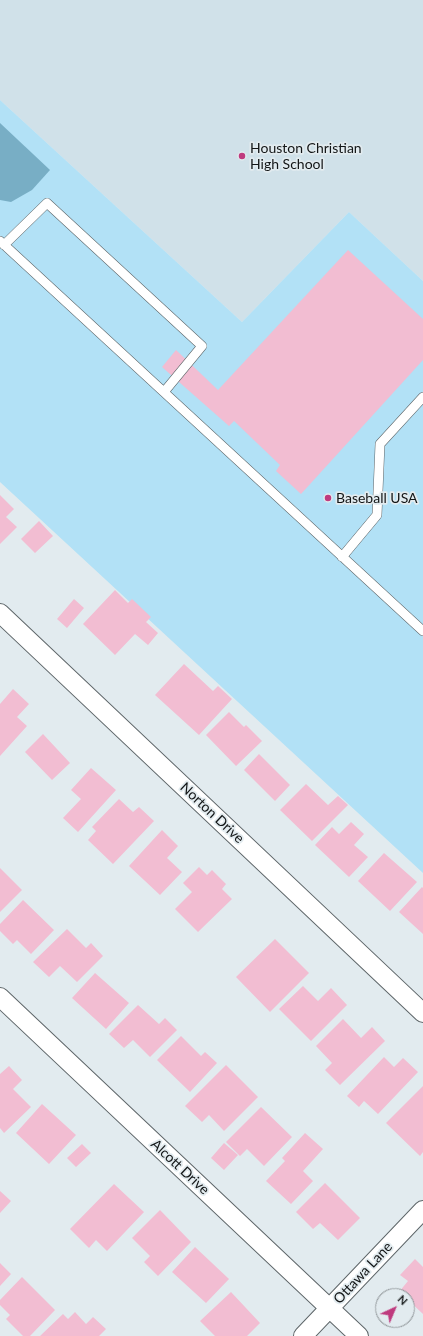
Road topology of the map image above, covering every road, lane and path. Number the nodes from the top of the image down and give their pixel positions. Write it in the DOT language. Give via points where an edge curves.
graph roads {
  1 [pos="2,243"];
  2 [pos="164,392"];
  3 [pos="423,397"];
  4 [pos="342,557"];
  5 [pos="0,613"];
  6 [pos="423,631"];
  7 [pos="0,997"];
  8 [pos="423,1013"];
  9 [pos="423,1210"];
  10 [pos="330,1308"];
  11 [pos="303,1336"];
  12 [pos="359,1336"];
  1 -- 2 [label="lane"];
  1 -- 2 [label="lane" via="47,203 202,346"];
  2 -- 4 [label="lane"];
  3 -- 4 [label="lane" via="380,444 377,515"];
  4 -- 6 [label="lane"];
  5 -- 8 [label="street, Norton Drive"];
  7 -- 10 [label="street, Alcott Drive"];
  9 -- 10 [label="street, Ottawa Lane"];
  10 -- 11 [label="street, Ottawa Lane"];
  10 -- 12 [label="street, Alcott Drive"];
}
